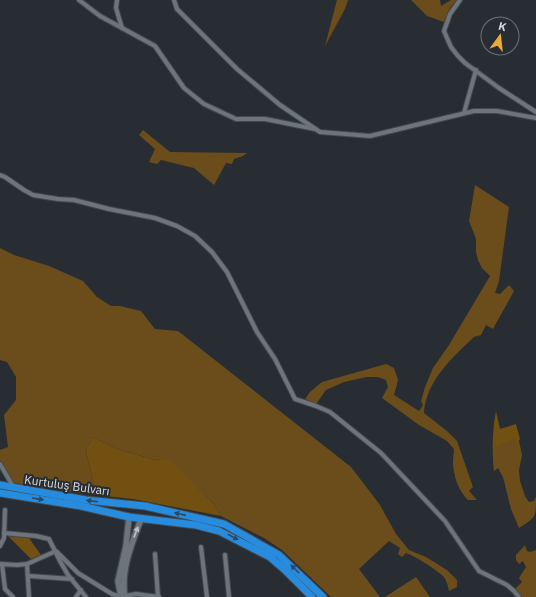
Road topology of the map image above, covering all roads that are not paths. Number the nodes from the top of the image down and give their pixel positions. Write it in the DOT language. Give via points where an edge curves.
graph roads {
  1 [pos="79,0"];
  2 [pos="117,0"];
  3 [pos="174,0"];
  4 [pos="460,0"];
  5 [pos="122,28"];
  6 [pos="476,70"];
  7 [pos="536,112"];
  8 [pos="464,113"];
  9 [pos="536,118"];
  10 [pos="317,130"];
  11 [pos="0,175"];
  12 [pos="0,464"];
  13 [pos="0,485"];
  14 [pos="14,488"];
  15 [pos="0,493"];
  16 [pos="131,504"];
  17 [pos="145,506"];
  18 [pos="5,510"];
  19 [pos="129,517"];
  20 [pos="141,519"];
  21 [pos="4,533"];
  22 [pos="0,546"];
  23 [pos="201,548"];
  24 [pos="56,551"];
  25 [pos="155,554"];
  26 [pos="225,555"];
  27 [pos="1,564"];
  28 [pos="27,564"];
  29 [pos="29,576"];
  30 [pos="72,579"];
  31 [pos="81,590"];
  32 [pos="13,597"];
  33 [pos="29,597"];
  34 [pos="76,597"];
  35 [pos="86,597"];
  36 [pos="123,597"];
  37 [pos="158,597"];
  38 [pos="207,597"];
  39 [pos="230,597"];
  40 [pos="312,597"];
  41 [pos="323,597"];
  42 [pos="519,597"];
  1 -- 5 [label="street"];
  2 -- 5 [label="street" via="116,8"];
  3 -- 10 [label="street" via="178,9 237,69 280,105"];
  4 -- 6 [label="street" via="450,14 444,31 458,56"];
  5 -- 10 [label="street" via="155,46 184,88 204,104 236,119 265,118"];
  6 -- 7 [label="street"];
  6 -- 8 [label="street"];
  8 -- 9 [label="street" via="497,111"];
  8 -- 10 [label="street" via="370,136"];
  11 -- 42 [label="street" via="33,195 74,200 109,210 155,218 194,236 212,252 227,272 295,399 330,412 381,453 445,521 479,570 507,585"];
  12 -- 14 [label="street"];
  13 -- 14 [label="highway, Kurtuluş Bulvarı"];
  16 -- 14 [label="highway, Kurtuluş Bulvarı, one-way" via="86,500"];
  15 -- 19 [label="highway, Kurtuluş Bulvarı, one-way" via="81,506"];
  16 -- 17 [label="highway"];
  16 -- 19 [label="highway" via="128,510"];
  17 -- 20 [label="highway" via="145,514"];
  41 -- 17 [label="highway, one-way" via="279,554 231,528 212,521"];
  18 -- 21 [label="street"];
  19 -- 20 [label="highway"];
  19 -- 36 [label="main road" via="126,546 118,578"];
  36 -- 20 [label="main road, one-way" via="124,574"];
  20 -- 40 [label="highway, one-way" via="196,525 227,534 274,560"];
  21 -- 22 [label="street"];
  21 -- 24 [label="street" via="47,538"];
  23 -- 38 [label="street"];
  24 -- 28 [label="street"];
  24 -- 30 [label="street"];
  24 -- 36 [label="street" via="78,573 112,594"];
  25 -- 37 [label="street"];
  26 -- 39 [label="street"];
  27 -- 28 [label="street"];
  27 -- 32 [label="street" via="5,589"];
  28 -- 29 [label="street"];
  29 -- 30 [label="street"];
  29 -- 33 [label="street"];
  30 -- 31 [label="street"];
  31 -- 34 [label="street"];
  31 -- 35 [label="street"];
  36 -- 37 [label="street" via="136,594"];
}
